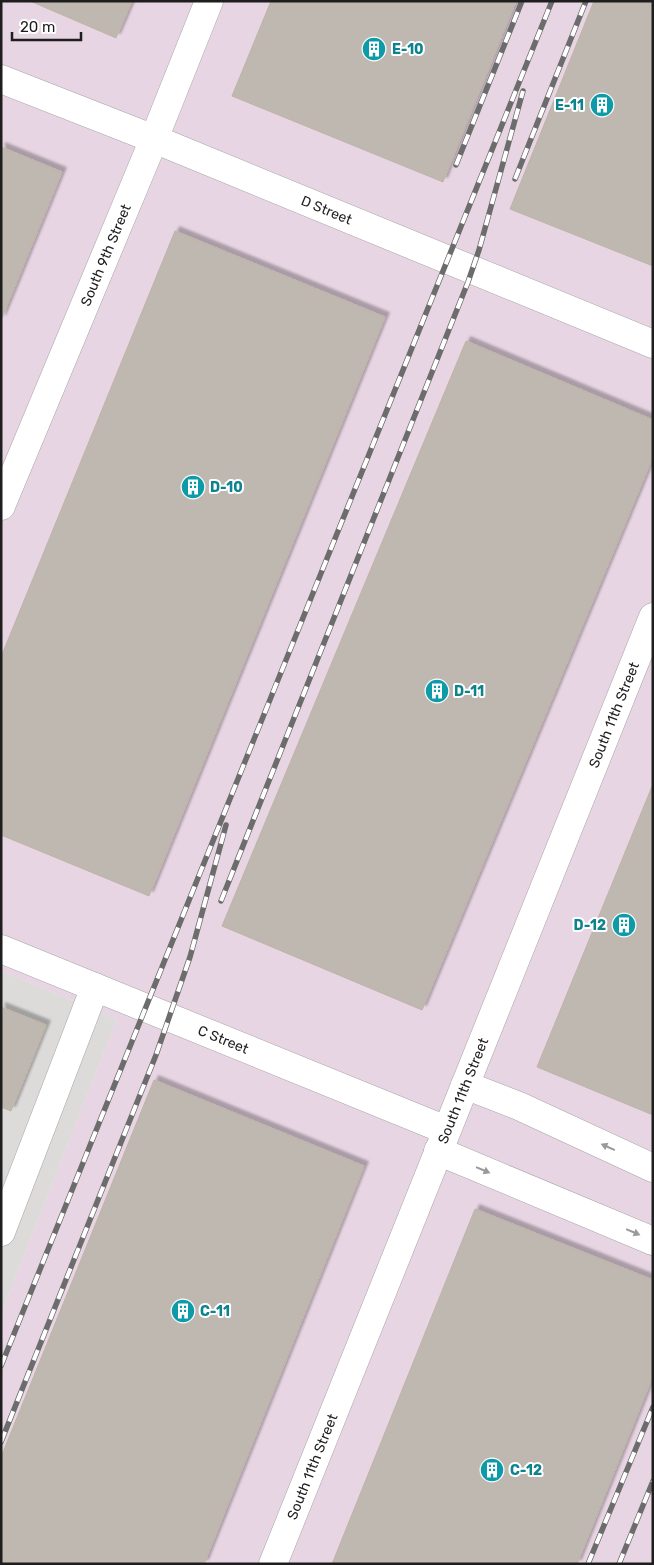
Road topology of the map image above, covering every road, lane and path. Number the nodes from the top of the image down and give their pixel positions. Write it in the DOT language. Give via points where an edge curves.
graph roads {
  1 [pos="209,1"];
  2 [pos="1,79"];
  3 [pos="154,139"];
  4 [pos="653,344"];
  5 [pos="1,506"];
  6 [pos="653,616"];
  7 [pos="1,949"];
  8 [pos="95,987"];
  9 [pos="465,1085"];
  10 [pos="442,1140"];
  11 [pos="653,1168"];
  12 [pos="1,1232"];
  13 [pos="653,1240"];
  14 [pos="273,1564"];
  1 -- 3 [label="lane, South 9th Street"];
  2 -- 3 [label="lane, D Street"];
  3 -- 4 [label="lane, D Street"];
  3 -- 5 [label="lane, South 9th Street"];
  6 -- 9 [label="lane, South 11th Street"];
  7 -- 8 [label="lane, C Street"];
  8 -- 10 [label="lane, C Street"];
  8 -- 12 [label="lane"];
  9 -- 10 [label="lane, South 11th Street"];
  11 -- 9 [label="lane, one-way" via="519,1106"];
  10 -- 13 [label="lane, C Street, one-way"];
  10 -- 14 [label="lane, South 11th Street"];
}
